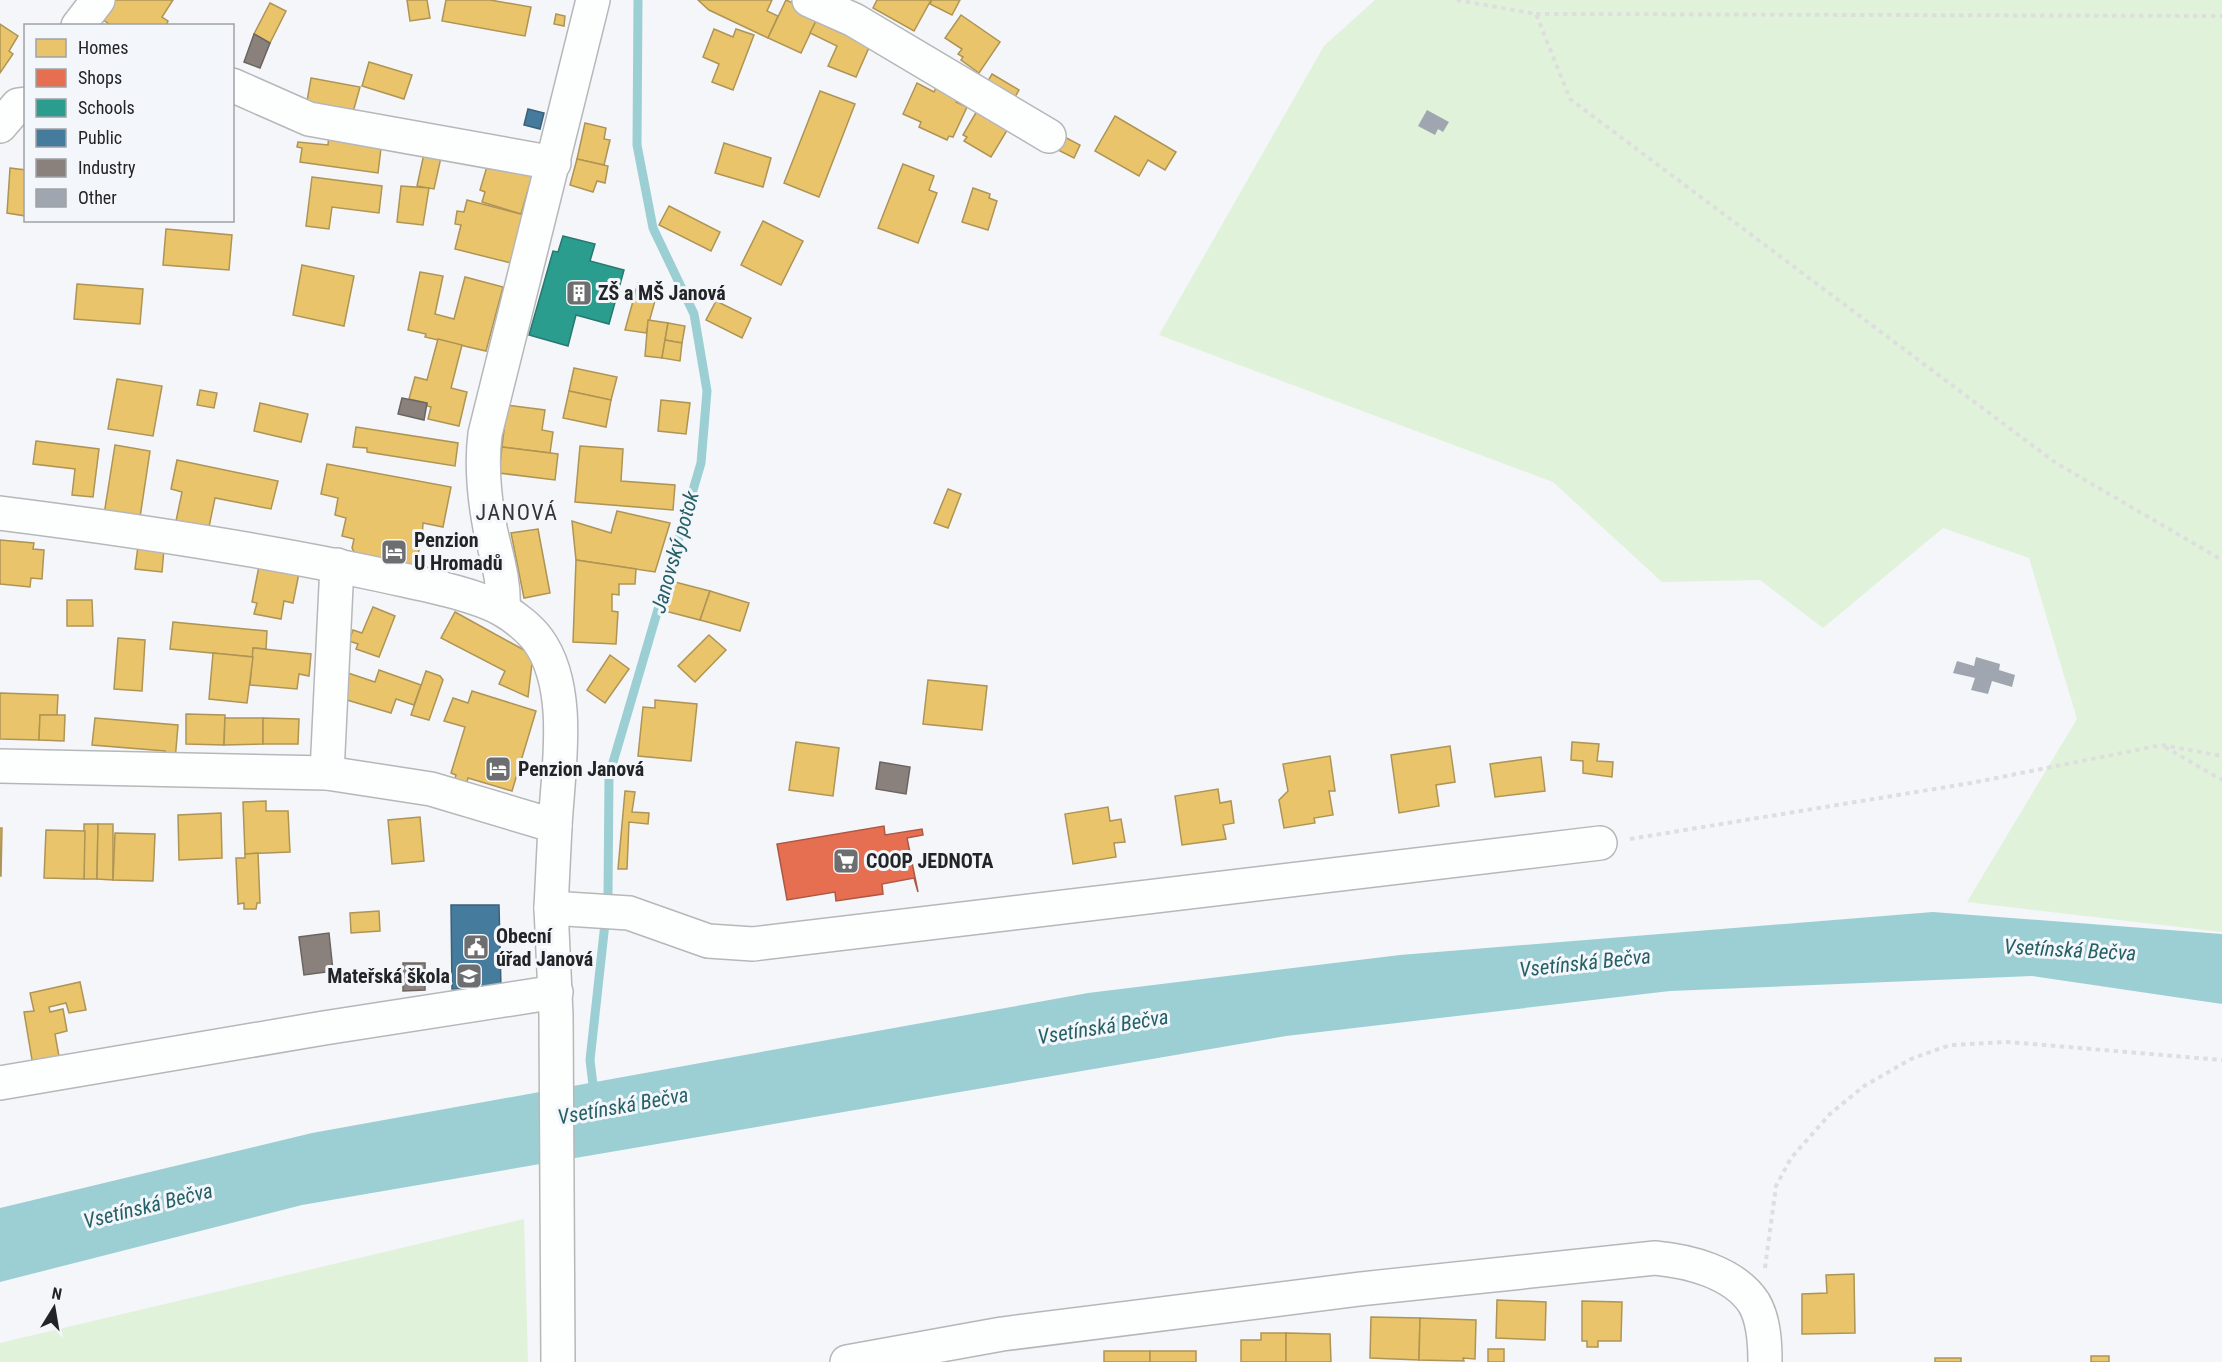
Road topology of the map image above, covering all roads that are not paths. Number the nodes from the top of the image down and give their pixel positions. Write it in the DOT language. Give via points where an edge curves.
graph roads {
  1 [pos="98,0"];
  2 [pos="594,0"];
  3 [pos="809,0"];
  4 [pos="80,24"];
  5 [pos="234,86"];
  6 [pos="1049,136"];
  7 [pos="554,163"];
  8 [pos="0,513"];
  9 [pos="336,565"];
  10 [pos="503,610"];
  11 [pos="0,766"];
  12 [pos="327,773"];
  13 [pos="555,826"];
  14 [pos="1600,843"];
  15 [pos="551,908"];
  16 [pos="556,1004"];
  17 [pos="0,1083"];
  18 [pos="1003,1348"];
  19 [pos="558,1362"];
  20 [pos="847,1362"];
  21 [pos="1765,1362"];
  1 -- 4 [label="street"];
  2 -- 7 [label="street"];
  3 -- 6 [label="street" via="854,20"];
  5 -- 7 [label="street" via="309,119"];
  7 -- 10 [label="street" via="488,416 483,450 485,500 503,580"];
  8 -- 9 [label="street"];
  9 -- 10 [label="street" via="413,582"];
  9 -- 12 [label="street"];
  10 -- 13 [label="street" via="537,639 554,672 560,723"];
  11 -- 12 [label="street"];
  12 -- 13 [label="street" via="431,789"];
  13 -- 15 [label="street"];
  14 -- 15 [label="street" via="753,944 708,941 629,914"];
  15 -- 16 [label="street"];
  16 -- 17 [label="street" via="324,1028"];
  16 -- 19 [label="street"];
  18 -- 20 [label="street"];
  18 -- 21 [label="street" via="1360,1290 1655,1258 1680,1260 1720,1275 1754,1302 1762,1323"];
}
